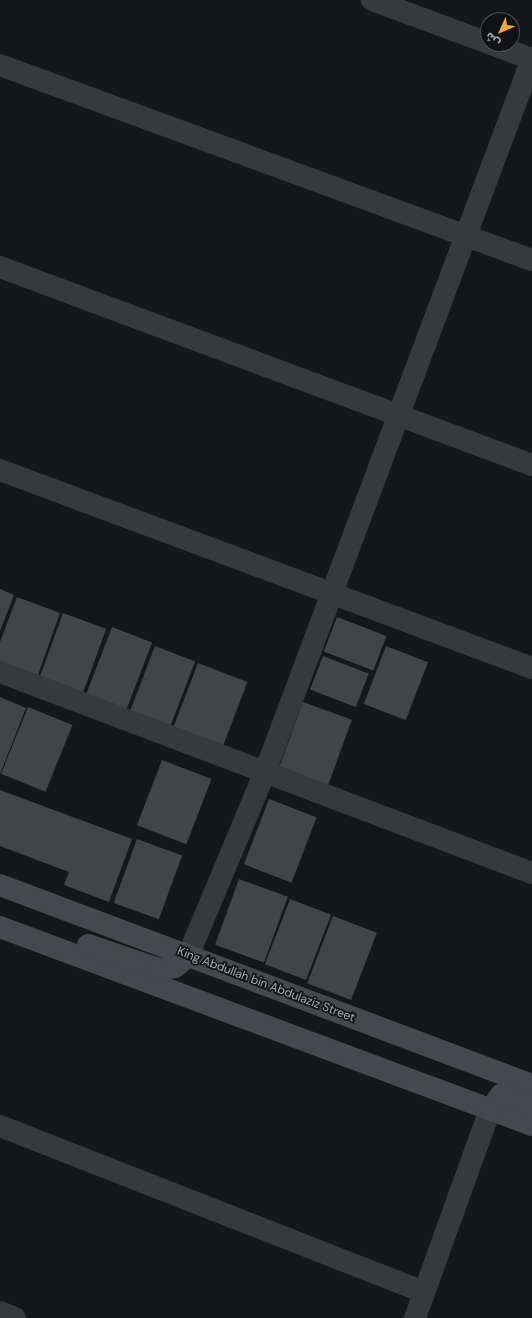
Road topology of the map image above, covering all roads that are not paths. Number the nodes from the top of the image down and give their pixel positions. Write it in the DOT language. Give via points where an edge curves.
graph roads {
  1 [pos="372,0"];
  2 [pos="480,40"];
  3 [pos="513,52"];
  4 [pos="0,65"];
  5 [pos="466,235"];
  6 [pos="532,260"];
  7 [pos="0,267"];
  8 [pos="398,416"];
  9 [pos="532,465"];
  10 [pos="0,470"];
  11 [pos="332,594"];
  12 [pos="532,668"];
  13 [pos="0,672"];
  14 [pos="266,772"];
  15 [pos="532,873"];
  16 [pos="0,885"];
  17 [pos="0,915"];
  18 [pos="0,927"];
  19 [pos="188,956"];
  20 [pos="532,1085"];
  21 [pos="532,1104"];
  22 [pos="490,1110"];
  23 [pos="0,1126"];
  24 [pos="532,1126"];
  25 [pos="424,1292"];
  26 [pos="0,1312"];
  27 [pos="15,1318"];
  28 [pos="415,1318"];
  1 -- 2 [label="street"];
  3 -- 5 [label="street" via="532,59"];
  4 -- 5 [label="street"];
  5 -- 6 [label="street"];
  5 -- 8 [label="street"];
  7 -- 8 [label="street"];
  8 -- 9 [label="street"];
  8 -- 11 [label="street"];
  10 -- 11 [label="street"];
  11 -- 12 [label="street"];
  11 -- 14 [label="street"];
  13 -- 14 [label="street"];
  14 -- 15 [label="street"];
  14 -- 19 [label="street"];
  16 -- 19 [label="main road, King Abdullah bin Abdulaziz Street"];
  17 -- 19 [label="main road" via="159,969 175,967"];
  18 -- 22 [label="main road"];
  19 -- 20 [label="main road, King Abdullah bin Abdulaziz Street"];
  21 -- 22 [label="main road" via="501,1095"];
  22 -- 24 [label="main road"];
  22 -- 25 [label="street"];
  23 -- 25 [label="street"];
  25 -- 28 [label="street"];
  26 -- 27 [label="street"];
}
